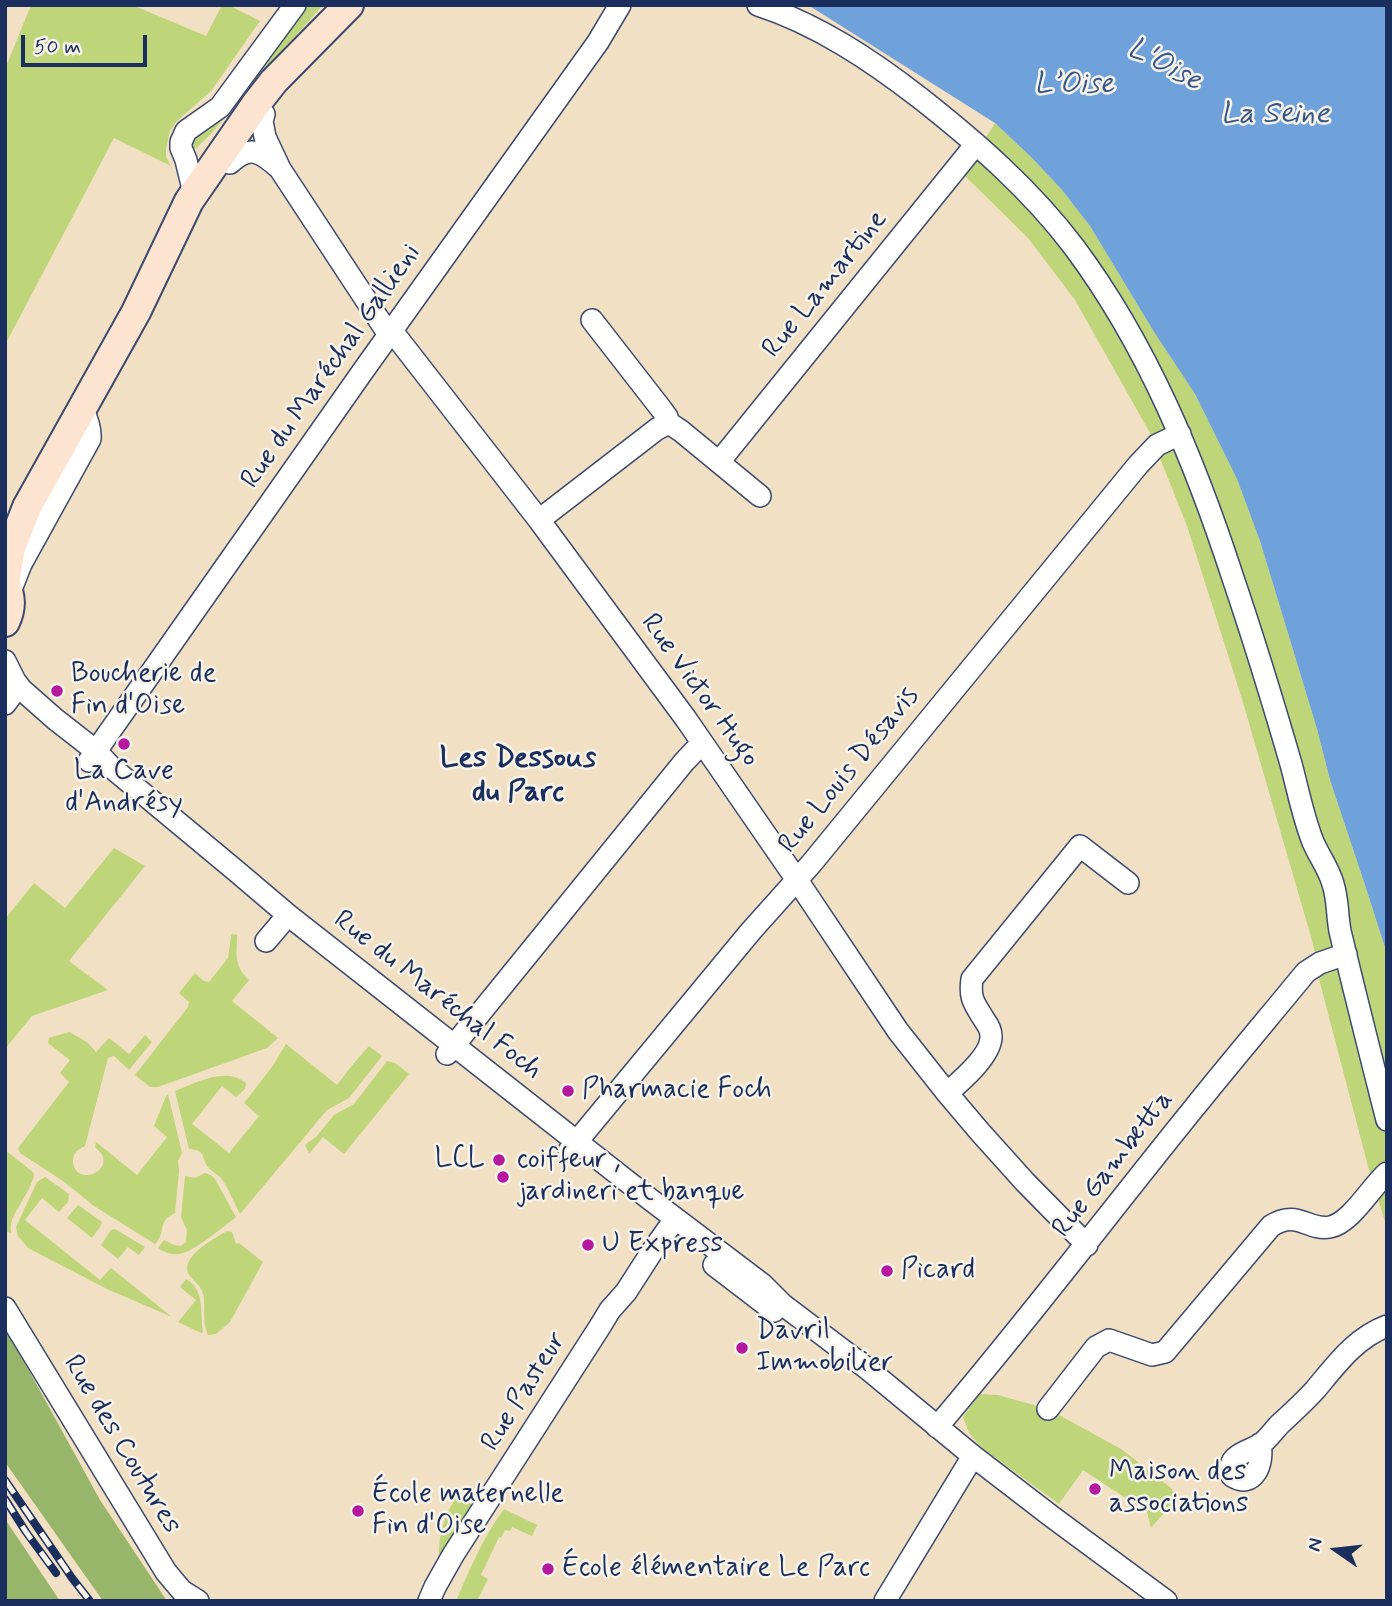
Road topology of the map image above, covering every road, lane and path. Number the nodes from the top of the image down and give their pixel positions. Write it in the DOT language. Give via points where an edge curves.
graph roads {
  1 [pos="295,5"];
  2 [pos="620,5"];
  3 [pos="758,5"];
  4 [pos="345,10"];
  5 [pos="264,114"];
  6 [pos="976,144"];
  7 [pos="186,160"];
  8 [pos="225,160"];
  9 [pos="280,169"];
  10 [pos="189,201"];
  11 [pos="136,312"];
  12 [pos="592,320"];
  13 [pos="390,333"];
  14 [pos="82,408"];
  15 [pos="669,424"];
  16 [pos="1180,433"];
  17 [pos="719,462"];
  18 [pos="760,496"];
  19 [pos="27,507"];
  20 [pos="540,520"];
  21 [pos="5,536"];
  22 [pos="7,586"];
  23 [pos="5,622"];
  24 [pos="5,661"];
  25 [pos="7,696"];
  26 [pos="702,743"];
  27 [pos="92,756"];
  28 [pos="797,880"];
  29 [pos="1128,883"];
  30 [pos="284,919"];
  31 [pos="266,941"];
  32 [pos="1346,954"];
  33 [pos="450,1050"];
  34 [pos="947,1093"];
  35 [pos="1387,1119"];
  36 [pos="573,1146"];
  37 [pos="1387,1173"];
  38 [pos="671,1224"];
  39 [pos="1087,1245"];
  40 [pos="5,1308"];
  41 [pos="1387,1326"];
  42 [pos="1048,1409"];
  43 [pos="937,1427"];
  44 [pos="1260,1444"];
  45 [pos="973,1456"];
  46 [pos="198,1601"];
  47 [pos="429,1601"];
  48 [pos="886,1601"];
  49 [pos="1166,1601"];
  1 -- 7 [label="street" via="220,107 186,131 181,148"];
  2 -- 13 [label="street, Rue du Maréchal Gallieni"];
  3 -- 6 [label="street" via="797,19 860,56"];
  4 -- 5 [label="main road"];
  4 -- 8 [label="main road" via="256,104"];
  5 -- 8 [label="main road"];
  5 -- 9 [label="street, Rue Victor Hugo" via="265,137"];
  6 -- 16 [label="street" via="1018,183 1074,247 1142,357"];
  6 -- 17 [label="street, Rue Lamartine"];
  7 -- 8 [label="street" via="202,164"];
  7 -- 10 [label="street" via="192,191"];
  8 -- 9 [label="street, Rue Victor Hugo" via="256,152"];
  8 -- 10 [label="main road"];
  8 -- 11 [label="main road" via="195,222"];
  9 -- 13 [label="street, Rue Victor Hugo"];
  10 -- 11 [label="main road"];
  11 -- 14 [label="main road"];
  12 -- 15 [label="street"];
  13 -- 20 [label="street, Rue Victor Hugo"];
  13 -- 27 [label="street, Rue du Maréchal Gallieni"];
  14 -- 19 [label="main road"];
  14 -- 22 [label="street" via="90,439"];
  15 -- 17 [label="street"];
  15 -- 20 [label="street"];
  16 -- 28 [label="street, Rue Louis Désavis" via="1146,456"];
  16 -- 32 [label="street" via="1254,639 1313,841 1326,903 1339,926"];
  17 -- 18 [label="street"];
  19 -- 21 [label="main road"];
  19 -- 22 [label="main road" via="11,548"];
  20 -- 26 [label="street, Rue Victor Hugo"];
  22 -- 23 [label="main road" via="11,604"];
  24 -- 27 [label="street, Rue du Maréchal Foch" via="27,696"];
  25 -- 27 [label="street, Rue du Maréchal Foch"];
  26 -- 28 [label="street, Rue Victor Hugo"];
  26 -- 33 [label="street"];
  27 -- 30 [label="street, Rue du Maréchal Foch" via="97,774"];
  28 -- 34 [label="street, Rue Victor Hugo" via="898,1031"];
  28 -- 36 [label="street, Rue Louis Désavis"];
  29 -- 34 [label="street" via="1080,846 974,976 972,1000 989,1027 990,1042 965,1078"];
  30 -- 31 [label="street"];
  30 -- 33 [label="street, Rue du Maréchal Foch"];
  32 -- 35 [label="street"];
  32 -- 39 [label="street, Rue Gambetta" via="1306,972"];
  33 -- 36 [label="street, Rue du Maréchal Foch"];
  34 -- 39 [label="street, Rue Victor Hugo"];
  36 -- 38 [label="street, Rue du Maréchal Foch"];
  37 -- 42 [label="street" via="1332,1227 1295,1219 1279,1220 1271,1226 1165,1352 1152,1355 1109,1340 1102,1342"];
  38 -- 43 [label="street, Rue du Maréchal Foch" via="762,1284"];
  38 -- 47 [label="street, Rue Pasteur" via="598,1328 453,1555"];
  39 -- 43 [label="street, Rue Gambetta"];
  40 -- 46 [label="street, Rue des Coutures" via="166,1572"];
  41 -- 44 [label="street" via="1361,1340"];
  43 -- 45 [label="street, Rue du Maréchal Foch"];
  45 -- 48 [label="street"];
  45 -- 49 [label="street, Rue du Maréchal Foch"];
}
